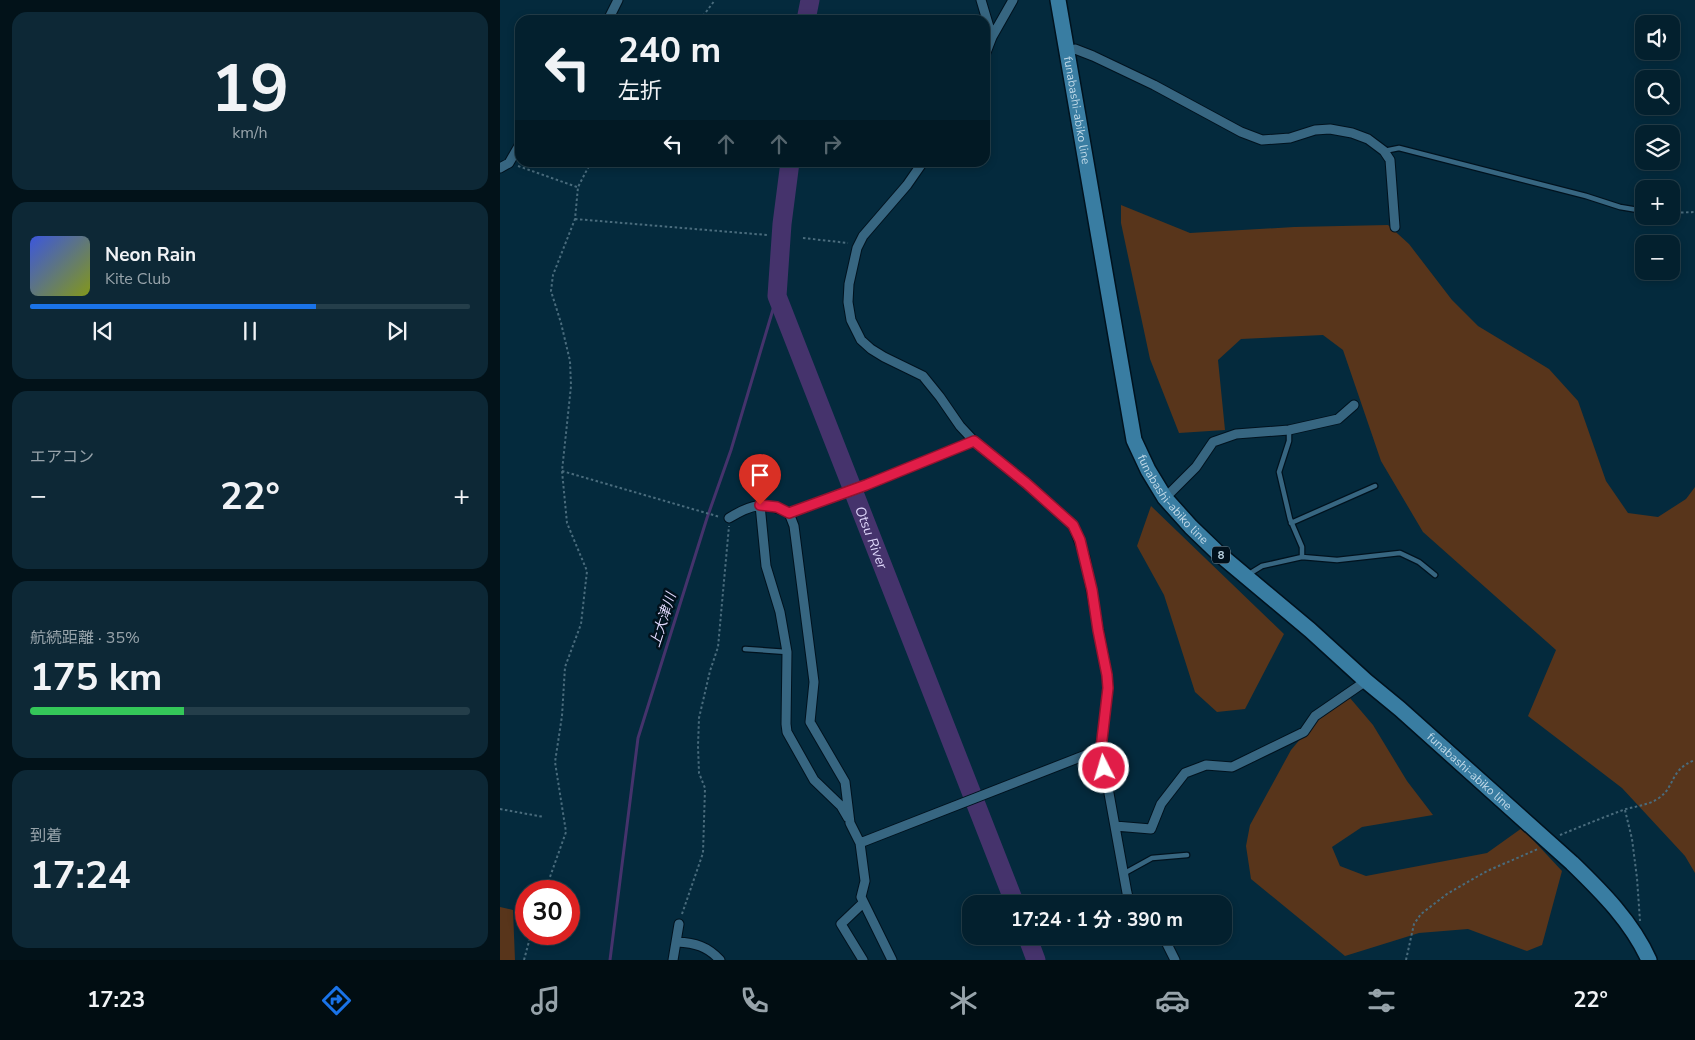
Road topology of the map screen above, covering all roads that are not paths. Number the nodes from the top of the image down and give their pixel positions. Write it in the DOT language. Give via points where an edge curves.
graph roads {
  1 [pos="618,0"];
  2 [pos="981,0"];
  3 [pos="1013,0"];
  4 [pos="1058,0"];
  5 [pos="610,15"];
  6 [pos="985,15"];
  7 [pos="990,30"];
  8 [pos="992,37"];
  9 [pos="990,42"];
  10 [pos="1067,52"];
  11 [pos="1384,151"];
  12 [pos="515,153"];
  13 [pos="920,167"];
  14 [pos="500,168"];
  15 [pos="1635,210"];
  16 [pos="1395,227"];
  17 [pos="1354,405"];
  18 [pos="1289,430"];
  19 [pos="974,441"];
  20 [pos="1375,486"];
  21 [pos="1165,498"];
  22 [pos="760,505"];
  23 [pos="789,513"];
  24 [pos="729,518"];
  25 [pos="1291,523"];
  26 [pos="1302,557"];
  27 [pos="1435,575"];
  28 [pos="1246,576"];
  29 [pos="745,649"];
  30 [pos="787,652"];
  31 [pos="1366,681"];
  32 [pos="1101,748"];
  33 [pos="850,823"];
  34 [pos="1115,826"];
  35 [pos="860,843"];
  36 [pos="1187,856"];
  37 [pos="1123,874"];
  38 [pos="1128,895"];
  39 [pos="863,902"];
  40 [pos="679,924"];
  41 [pos="676,942"];
  42 [pos="1167,945"];
  43 [pos="674,960"];
  44 [pos="720,960"];
  45 [pos="863,960"];
  46 [pos="892,960"];
  47 [pos="1174,960"];
  48 [pos="1648,960"];
  1 -- 5 [label="street"];
  2 -- 6 [label="street"];
  3 -- 8 [label="street"];
  4 -- 10 [label="main road, funabashi-abiko line / 8"];
  7 -- 8 [label="street"];
  8 -- 9 [label="street"];
  10 -- 11 [label="street" via="1075,49 1093,56 1262,140 1330,129 1368,139"];
  10 -- 21 [label="main road, funabashi-abiko line / 8" via="1134,440"];
  11 -- 15 [label="lane" via="1399,148"];
  11 -- 16 [label="street" via="1390,160"];
  12 -- 14 [label="street" via="509,163"];
  13 -- 19 [label="street" via="858,244 849,284 851,320 861,340 871,349 923,376"];
  17 -- 18 [label="street" via="1338,419"];
  18 -- 21 [label="street" via="1236,434 1212,442 1196,467"];
  18 -- 25 [label="lane" via="1289,441 1279,472"];
  19 -- 23 [label="street"];
  19 -- 32 [label="street" via="1073,525 1080,540 1107,675"];
  20 -- 25 [label="lane"];
  21 -- 28 [label="main road, funabashi-abiko line / 8" via="1191,527"];
  22 -- 23 [label="street" via="777,507"];
  22 -- 24 [label="street"];
  22 -- 30 [label="street" via="766,566 780,612"];
  23 -- 33 [label="street" via="794,526 812,654 814,682 810,722 845,782"];
  25 -- 26 [label="lane" via="1302,547"];
  26 -- 27 [label="lane" via="1337,560 1400,553"];
  26 -- 28 [label="lane" via="1262,566"];
  28 -- 31 [label="main road, funabashi-abiko line / 8"];
  29 -- 30 [label="lane"];
  30 -- 33 [label="street" via="787,732 814,780 841,806"];
  31 -- 34 [label="street" via="1315,716 1304,732 1232,767 1206,765 1185,773 1161,804 1151,829"];
  31 -- 48 [label="main road, funabashi-abiko line / 8" via="1594,884 1632,930"];
  32 -- 34 [label="street"];
  32 -- 35 [label="street"];
  33 -- 35 [label="street"];
  34 -- 37 [label="street"];
  35 -- 39 [label="street" via="865,881"];
  36 -- 37 [label="lane" via="1152,858"];
  37 -- 38 [label="street"];
  39 -- 45 [label="street" via="841,924"];
  39 -- 46 [label="street"];
  40 -- 41 [label="street"];
  41 -- 43 [label="street"];
  41 -- 44 [label="street" via="692,942"];
  42 -- 47 [label="street"];
}
